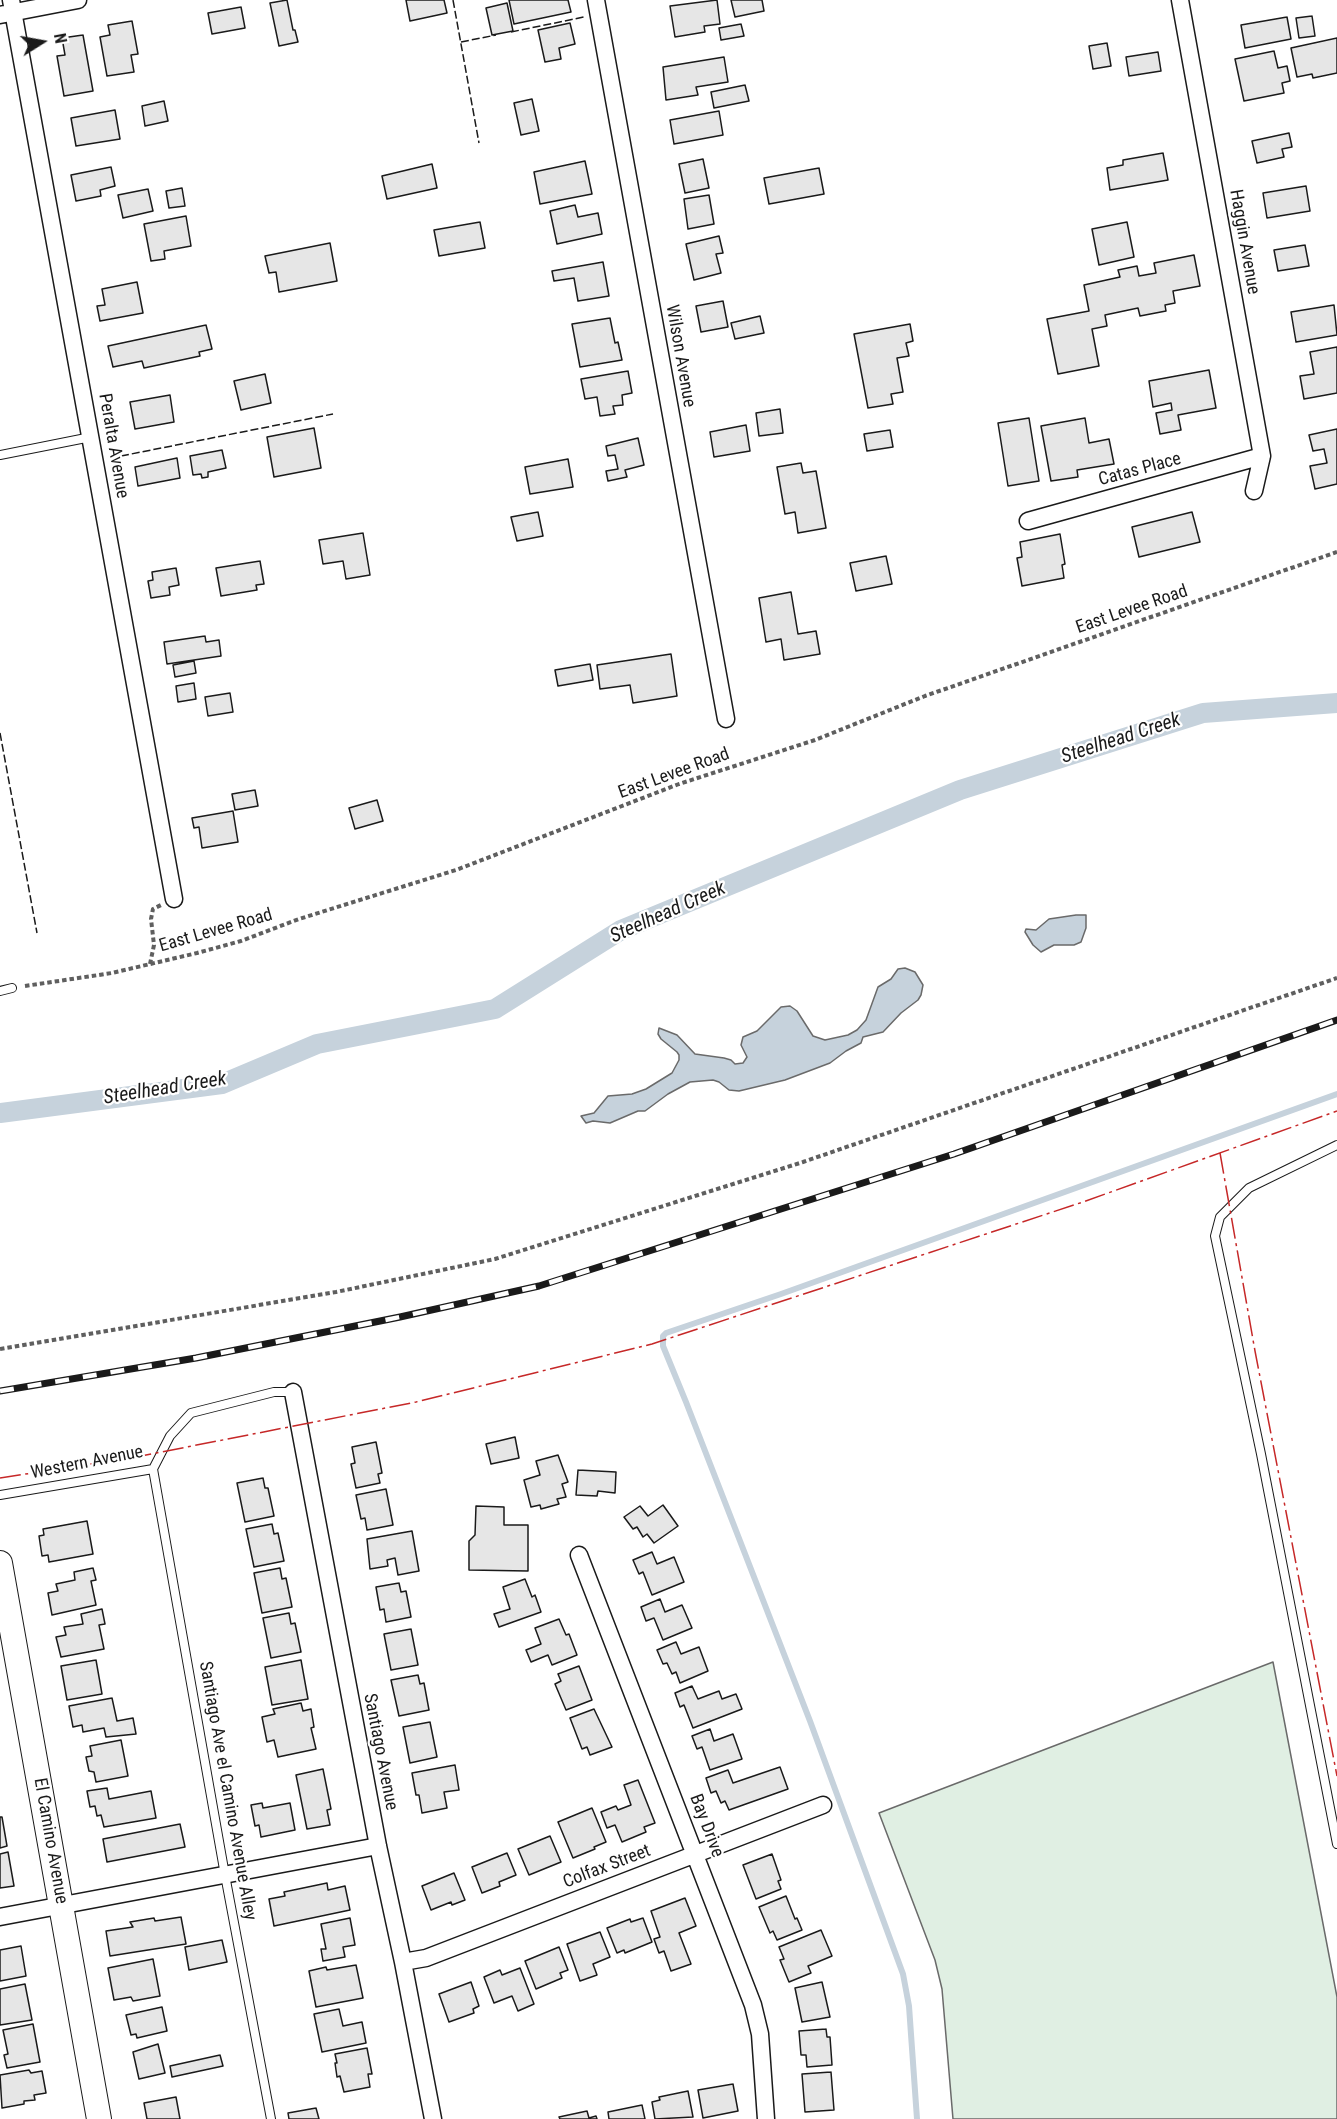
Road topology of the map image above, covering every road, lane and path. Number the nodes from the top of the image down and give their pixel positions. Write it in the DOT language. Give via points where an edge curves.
graph roads {
  1 [pos="78,0"];
  2 [pos="596,0"];
  3 [pos="1180,0"];
  4 [pos="8,9"];
  5 [pos="91,437"];
  6 [pos="0,455"];
  7 [pos="1262,456"];
  8 [pos="1254,491"];
  9 [pos="1028,520"];
  10 [pos="1337,552"];
  11 [pos="726,719"];
  12 [pos="174,899"];
  13 [pos="150,964"];
  14 [pos="1337,978"];
  15 [pos="12,988"];
  16 [pos="0,991"];
  17 [pos="1337,1145"];
  18 [pos="0,1349"];
  19 [pos="293,1392"];
  20 [pos="153,1469"];
  21 [pos="0,1495"];
  22 [pos="579,1555"];
  23 [pos="0,1563"];
  24 [pos="823,1805"];
  25 [pos="1337,1844"];
  26 [pos="378,1846"];
  27 [pos="696,1854"];
  28 [pos="225,1875"];
  29 [pos="61,1905"];
  30 [pos="0,1917"];
  31 [pos="404,1962"];
  32 [pos="99,2119"];
  33 [pos="272,2119"];
  34 [pos="433,2119"];
  35 [pos="766,2119"];
  1 -- 4 [label="street"];
  2 -- 11 [label="street, Wilson Avenue"];
  3 -- 7 [label="street, Haggin Avenue"];
  4 -- 5 [label="street, Peralta Avenue"];
  5 -- 6 [label="lane"];
  5 -- 12 [label="street, Peralta Avenue"];
  7 -- 8 [label="street, Haggin Avenue"];
  7 -- 9 [label="street, Catas Place"];
  10 -- 13 [label="path, East Levee Road" via="925,696 815,740 679,784 456,870 241,941"];
  12 -- 13 [label="path" via="153,909"];
  13 -- 15 [label="path, East Levee Road"];
  14 -- 18 [label="path" via="803,1162 495,1259 336,1292"];
  15 -- 16 [label="lane"];
  17 -- 25 [label="lane" via="1250,1188 1220,1217 1215,1236"];
  19 -- 20 [label="lane, Western Avenue" via="274,1392 191,1413 170,1436"];
  19 -- 26 [label="street, Santiago Avenue"];
  20 -- 21 [label="lane, Western Avenue"];
  20 -- 28 [label="lane, Santiago Ave el Camino Avenue Alley"];
  22 -- 27 [label="street, Bay Drive"];
  23 -- 29 [label="main road, El Camino Avenue"];
  24 -- 27 [label="street, Colfax Street"];
  26 -- 28 [label="street"];
  26 -- 31 [label="street, Santiago Avenue"];
  27 -- 31 [label="street, Colfax Street" via="426,1958"];
  27 -- 35 [label="street, Bay Drive" via="758,2019"];
  28 -- 29 [label="street"];
  28 -- 33 [label="lane, Santiago Ave el Camino Avenue Alley"];
  29 -- 30 [label="street"];
  29 -- 32 [label="main road, El Camino Avenue"];
  31 -- 34 [label="street, Santiago Avenue"];
}
